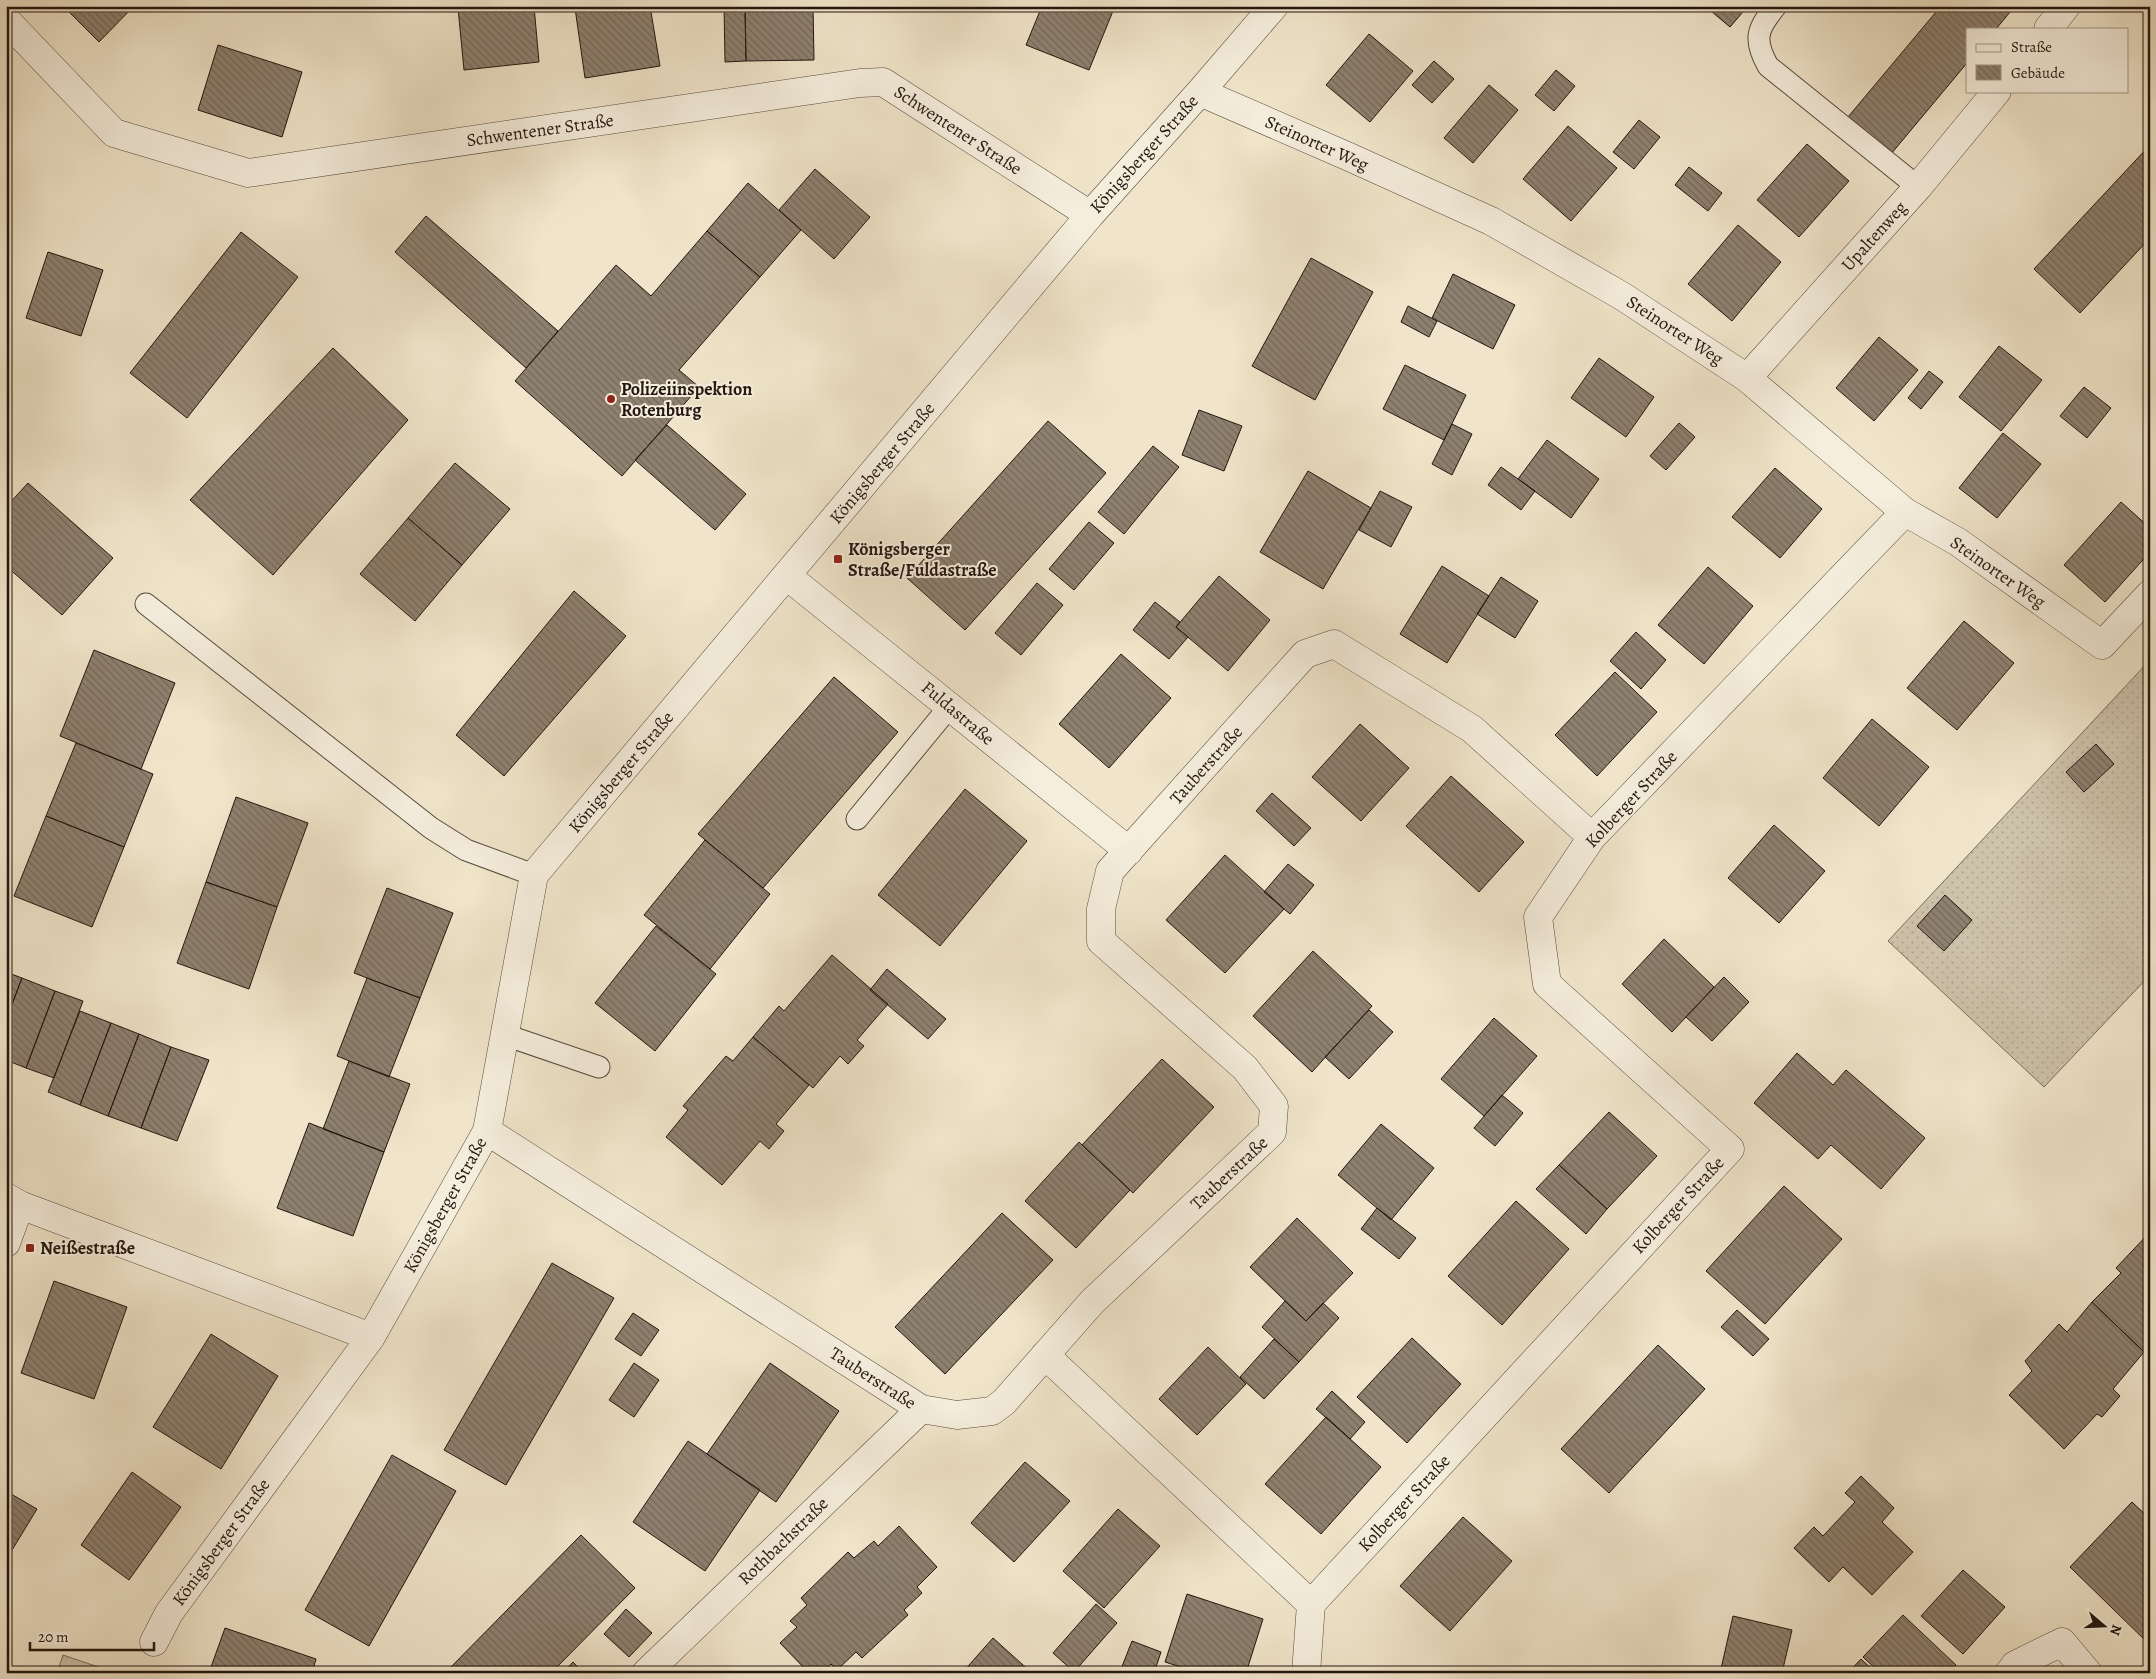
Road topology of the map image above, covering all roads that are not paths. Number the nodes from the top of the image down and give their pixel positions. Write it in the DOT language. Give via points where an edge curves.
graph roads {
  1 [pos="1274,6"];
  2 [pos="1776,6"];
  3 [pos="2066,6"];
  4 [pos="6,20"];
  5 [pos="2049,28"];
  6 [pos="1200,92"];
  7 [pos="1996,92"];
  8 [pos="1918,186"];
  9 [pos="1090,215"];
  10 [pos="1747,378"];
  11 [pos="1905,512"];
  12 [pos="788,576"];
  13 [pos="2150,594"];
  14 [pos="146,604"];
  15 [pos="950,706"];
  16 [pos="857,819"];
  17 [pos="1592,837"];
  18 [pos="1128,851"];
  19 [pos="534,874"];
  20 [pos="505,1034"];
  21 [pos="599,1067"];
  22 [pos="487,1131"];
  23 [pos="13,1201"];
  24 [pos="6,1243"];
  25 [pos="371,1337"];
  26 [pos="1045,1355"];
  27 [pos="921,1409"];
  28 [pos="1311,1604"];
  29 [pos="154,1642"];
  30 [pos="646,1673"];
  31 [pos="1306,1673"];
  32 [pos="2008,1673"];
  33 [pos="2088,1673"];
  1 -- 6 [label="street, Königsberger Straße"];
  2 -- 8 [label="lane" via="1758,33 1759,51 1768,66"];
  3 -- 5 [label="street"];
  4 -- 9 [label="street, Schwentener Straße" via="114,133 248,174 883,82"];
  6 -- 9 [label="street, Königsberger Straße"];
  6 -- 10 [label="street, Steinorter Weg" via="1491,221 1622,296"];
  7 -- 8 [label="street, Upaltenweg"];
  8 -- 10 [label="street, Upaltenweg"];
  9 -- 12 [label="street, Königsberger Straße"];
  10 -- 11 [label="street, Steinorter Weg"];
  11 -- 13 [label="street, Steinorter Weg" via="1958,542 2102,645"];
  11 -- 17 [label="street, Kolberger Straße"];
  12 -- 15 [label="street, Fuldastraße"];
  12 -- 19 [label="street, Königsberger Straße"];
  14 -- 19 [label="lane" via="431,828 466,850"];
  15 -- 16 [label="lane"];
  15 -- 18 [label="street, Fuldastraße"];
  17 -- 18 [label="street, Tauberstraße" via="1472,729 1334,644 1305,654"];
  17 -- 28 [label="street, Kolberger Straße" via="1538,917 1547,984 1730,1149"];
  18 -- 26 [label="street, Tauberstraße" via="1110,871 1101,908 1101,941 1245,1068 1274,1106 1272,1132 1092,1302"];
  19 -- 20 [label="street, Königsberger Straße"];
  20 -- 21 [label="lane"];
  20 -- 22 [label="street, Königsberger Straße"];
  22 -- 25 [label="street, Königsberger Straße"];
  22 -- 27 [label="street, Tauberstraße"];
  23 -- 24 [label="street"];
  23 -- 25 [label="street"];
  25 -- 29 [label="street, Königsberger Straße" via="169,1613"];
  26 -- 27 [label="street, Tauberstraße" via="1004,1402 992,1411 957,1415"];
  26 -- 28 [label="street"];
  27 -- 30 [label="street, Rothbachstraße"];
  28 -- 31 [label="street"];
  32 -- 33 [label="street" via="2015,1665 2062,1642"];
}
